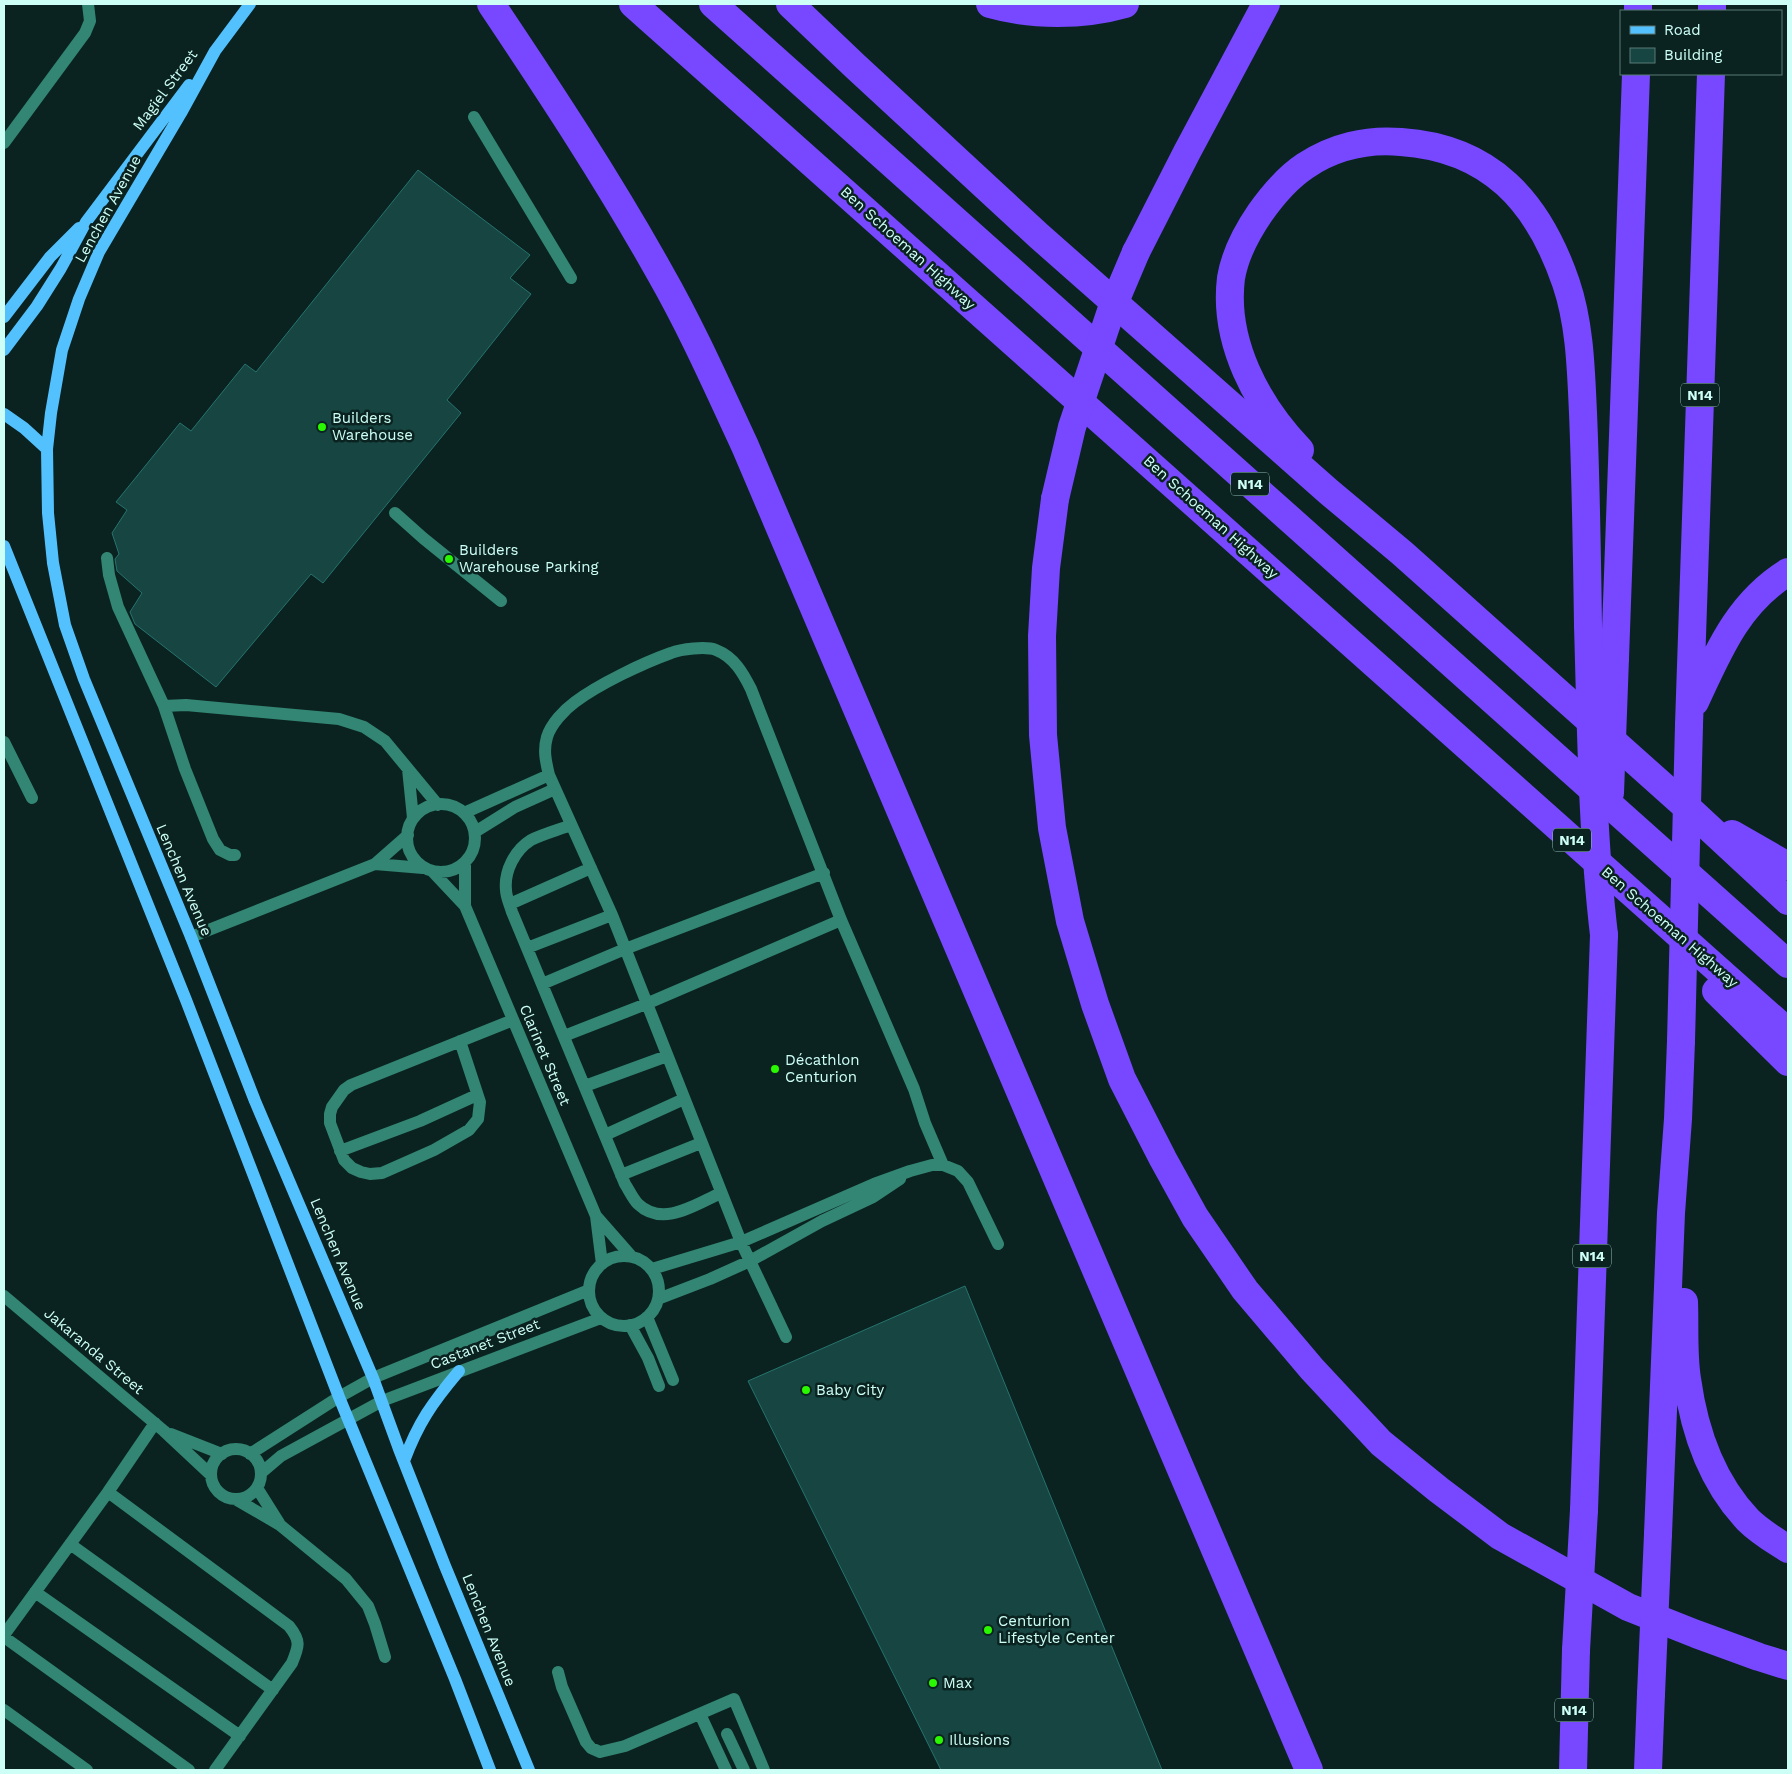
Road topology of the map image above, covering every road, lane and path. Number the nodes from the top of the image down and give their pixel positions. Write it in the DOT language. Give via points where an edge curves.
graph roads {
  1 [pos="88,4"];
  2 [pos="250,4"];
  3 [pos="491,4"];
  4 [pos="632,4"];
  5 [pos="713,4"];
  6 [pos="790,4"];
  7 [pos="990,4"];
  8 [pos="1125,4"];
  9 [pos="1266,4"];
  10 [pos="215,51"];
  11 [pos="1636,75"];
  12 [pos="1711,75"];
  13 [pos="474,117"];
  14 [pos="4,143"];
  15 [pos="86,222"];
  16 [pos="571,278"];
  17 [pos="4,317"];
  18 [pos="4,350"];
  19 [pos="4,414"];
  20 [pos="46,449"];
  21 [pos="395,513"];
  22 [pos="4,546"];
  23 [pos="1402,553"];
  24 [pos="107,558"];
  25 [pos="1788,572"];
  26 [pos="501,601"];
  27 [pos="164,706"];
  28 [pos="1689,720"];
  29 [pos="4,742"];
  30 [pos="408,769"];
  31 [pos="549,775"];
  32 [pos="555,789"];
  33 [pos="32,798"];
  34 [pos="438,805"];
  35 [pos="1692,811"];
  36 [pos="464,813"];
  37 [pos="413,818"];
  38 [pos="571,825"];
  39 [pos="1560,830"];
  40 [pos="475,832"];
  41 [pos="408,835"];
  42 [pos="235,855"];
  43 [pos="465,863"];
  44 [pos="374,864"];
  45 [pos="1788,866"];
  46 [pos="591,868"];
  47 [pos="428,870"];
  48 [pos="824,873"];
  49 [pos="1788,900"];
  50 [pos="510,904"];
  51 [pos="465,906"];
  52 [pos="612,915"];
  53 [pos="841,920"];
  54 [pos="1604,935"];
  55 [pos="191,937"];
  56 [pos="527,948"];
  57 [pos="624,949"];
  58 [pos="1788,964"];
  59 [pos="542,984"];
  60 [pos="646,1004"];
  61 [pos="513,1020"];
  62 [pos="1788,1032"];
  63 [pos="564,1036"];
  64 [pos="460,1041"];
  65 [pos="666,1056"];
  66 [pos="1788,1062"];
  67 [pos="585,1086"];
  68 [pos="477,1095"];
  69 [pos="684,1099"];
  70 [pos="1678,1118"];
  71 [pos="605,1136"];
  72 [pos="702,1143"];
  73 [pos="340,1152"];
  74 [pos="943,1165"];
  75 [pos="910,1171"];
  76 [pos="621,1175"];
  77 [pos="721,1193"];
  78 [pos="596,1216"];
  79 [pos="741,1242"];
  80 [pos="998,1244"];
  81 [pos="632,1257"];
  82 [pos="750,1261"];
  83 [pos="602,1264"];
  84 [pos="652,1270"];
  85 [pos="589,1290"];
  86 [pos="4,1296"];
  87 [pos="658,1299"];
  88 [pos="647,1317"];
  89 [pos="601,1318"];
  90 [pos="630,1325"];
  91 [pos="786,1337"];
  92 [pos="459,1371"];
  93 [pos="373,1378"];
  94 [pos="673,1380"];
  95 [pos="659,1386"];
  96 [pos="339,1397"];
  97 [pos="382,1401"];
  98 [pos="348,1418"];
  99 [pos="159,1427"];
  100 [pos="222,1454"];
  101 [pos="250,1454"];
  102 [pos="404,1462"];
  103 [pos="261,1473"];
  104 [pos="210,1476"];
  105 [pos="257,1488"];
  106 [pos="108,1492"];
  107 [pos="236,1500"];
  108 [pos="280,1525"];
  109 [pos="70,1544"];
  110 [pos="1788,1549"];
  111 [pos="35,1592"];
  112 [pos="4,1636"];
  113 [pos="385,1657"];
  114 [pos="1788,1666"];
  115 [pos="558,1672"];
  116 [pos="273,1690"];
  117 [pos="4,1710"];
  118 [pos="700,1714"];
  119 [pos="727,1734"];
  120 [pos="240,1736"];
  121 [pos="519,1745"];
  122 [pos="87,1770"];
  123 [pos="188,1770"];
  124 [pos="215,1770"];
  125 [pos="490,1770"];
  126 [pos="529,1770"];
  127 [pos="540,1770"];
  128 [pos="726,1770"];
  129 [pos="744,1770"];
  130 [pos="764,1770"];
  131 [pos="1309,1770"];
  132 [pos="1573,1770"];
  133 [pos="1648,1770"];
  1 -- 14 [label="street" via="90,21 85,33"];
  2 -- 10 [label="main road, Lenchen Avenue"];
  3 -- 131 [label="highway" via="551,92 661,274 737,429"];
  4 -- 39 [label="highway, Ben Schoeman Highway / N14"];
  5 -- 58 [label="highway, N14"];
  6 -- 23 [label="highway" via="1039,236"];
  7 -- 8 [label="highway" via="1035,12 1069,12"];
  9 -- 114 [label="highway, bridge" via="1136,252 1111,311 1072,427 1055,499 1042,636 1043,735 1052,828 1070,921 1095,1004 1122,1079 1195,1217 1245,1290 1381,1443 1500,1536 1628,1606"];
  10 -- 15 [label="main road, Magiel Street"];
  10 -- 20 [label="main road, Lenchen Avenue" via="99,252 79,299 62,350"];
  11 -- 54 [label="highway, N14, bridge"];
  12 -- 28 [label="highway, N14"];
  13 -- 16 [label="street"];
  15 -- 17 [label="main road, Magiel Street" via="50,257"];
  15 -- 18 [label="main road, Magiel Street" via="37,306"];
  19 -- 20 [label="main road"];
  20 -- 55 [label="main road, Lenchen Avenue" via="53,563 65,625 84,679"];
  21 -- 26 [label="street"];
  22 -- 96 [label="main road" via="186,1000"];
  23 -- 35 [label="highway"];
  23 -- 54 [label="highway, bridge" via="1292,441 1265,406 1247,373 1234,334 1231,309 1232,277 1239,250 1251,226 1285,182 1306,165 1333,152 1383,140 1441,148 1485,166 1524,203 1555,256 1566,285 1580,366 1595,833"];
  24 -- 27 [label="street" via="118,607"];
  25 -- 28 [label="highway" via="1771,582 1733,625 1715,657"];
  27 -- 30 [label="street" via="222,708 352,722 385,741"];
  27 -- 42 [label="street" via="213,839 220,850"];
  28 -- 70 [label="highway, N14, bridge"];
  29 -- 33 [label="street"];
  30 -- 34 [label="street"];
  30 -- 37 [label="street"];
  31 -- 32 [label="street"];
  31 -- 36 [label="street"];
  31 -- 48 [label="street" via="544,752 547,736 575,702 614,679 672,652 716,650 734,661 751,689"];
  32 -- 38 [label="street"];
  32 -- 40 [label="street" via="514,807"];
  34 -- 36 [label="street" via="454,807"];
  34 -- 37 [label="street" via="422,810"];
  35 -- 45 [label="highway"];
  35 -- 49 [label="highway"];
  36 -- 40 [label="street"];
  37 -- 41 [label="street, Clarinet Street"];
  38 -- 46 [label="street"];
  38 -- 50 [label="street" via="520,848 506,878"];
  39 -- 62 [label="highway, Ben Schoeman Highway / N14"];
  39 -- 66 [label="highway"];
  40 -- 43 [label="street, Clarinet Street" via="472,854"];
  41 -- 44 [label="street"];
  41 -- 47 [label="street, Clarinet Street" via="409,851 415,861"];
  43 -- 47 [label="street" via="445,873"];
  43 -- 51 [label="street, Clarinet Street"];
  44 -- 47 [label="street"];
  44 -- 55 [label="street"];
  46 -- 50 [label="street"];
  46 -- 52 [label="street"];
  47 -- 51 [label="street, Clarinet Street"];
  48 -- 53 [label="street"];
  48 -- 57 [label="street"];
  50 -- 56 [label="street"];
  51 -- 61 [label="street, Clarinet Street"];
  52 -- 56 [label="street"];
  52 -- 57 [label="street"];
  53 -- 60 [label="street"];
  53 -- 74 [label="street"];
  54 -- 132 [label="highway, N14, bridge"];
  55 -- 93 [label="main road, Lenchen Avenue" via="255,1101"];
  56 -- 59 [label="street"];
  57 -- 59 [label="street"];
  57 -- 60 [label="street"];
  59 -- 63 [label="street"];
  60 -- 63 [label="street"];
  60 -- 65 [label="street"];
  61 -- 64 [label="street"];
  61 -- 78 [label="street, Clarinet Street"];
  63 -- 67 [label="street"];
  64 -- 68 [label="street"];
  64 -- 73 [label="street" via="344,1090 330,1114"];
  65 -- 67 [label="street"];
  65 -- 69 [label="street"];
  67 -- 71 [label="street"];
  68 -- 73 [label="street" via="420,1122"];
  68 -- 73 [label="street" via="480,1112 476,1124 469,1130 382,1173 370,1174 352,1168"];
  69 -- 71 [label="street"];
  69 -- 72 [label="street"];
  70 -- 110 [label="highway" via="1686,1378 1698,1430 1710,1466 1729,1497 1749,1521"];
  70 -- 133 [label="highway, N14, bridge" via="1671,1213"];
  71 -- 76 [label="street"];
  72 -- 76 [label="street"];
  72 -- 77 [label="street"];
  74 -- 75 [label="street"];
  74 -- 80 [label="street" via="958,1171 968,1182"];
  75 -- 79 [label="street"];
  75 -- 82 [label="street" via="873,1197"];
  76 -- 77 [label="street" via="637,1203 662,1215 674,1214"];
  77 -- 79 [label="street"];
  78 -- 81 [label="street, Clarinet Street"];
  78 -- 83 [label="street, Clarinet Street"];
  79 -- 82 [label="street"];
  79 -- 84 [label="street"];
  81 -- 83 [label="street" via="621,1256"];
  81 -- 84 [label="street"];
  82 -- 87 [label="street"];
  82 -- 91 [label="street"];
  83 -- 85 [label="street" via="595,1271"];
  84 -- 87 [label="street" via="657,1280"];
  85 -- 89 [label="street" via="592,1306"];
  85 -- 93 [label="street, Castanet Street"];
  86 -- 99 [label="street, Jakaranda Street"];
  87 -- 88 [label="street"];
  88 -- 90 [label="street" via="636,1325"];
  88 -- 94 [label="street"];
  89 -- 90 [label="street" via="624,1327"];
  89 -- 92 [label="street, Castanet Street"];
  90 -- 95 [label="street"];
  92 -- 97 [label="street, Castanet Street"];
  92 -- 102 [label="main road" via="428,1409"];
  93 -- 96 [label="street, Castanet Street"];
  93 -- 97 [label="main road, Lenchen Avenue"];
  96 -- 98 [label="main road"];
  96 -- 101 [label="street"];
  97 -- 98 [label="street, Castanet Street"];
  97 -- 102 [label="main road, Lenchen Avenue"];
  98 -- 103 [label="street" via="281,1456"];
  98 -- 125 [label="main road"];
  99 -- 100 [label="street, Jakaranda Street"];
  99 -- 104 [label="street, Jakaranda Street"];
  99 -- 106 [label="street"];
  100 -- 101 [label="street, Jakaranda Street" via="236,1449"];
  100 -- 104 [label="street" via="212,1467"];
  101 -- 103 [label="street"];
  102 -- 121 [label="main road, Lenchen Avenue"];
  103 -- 105 [label="street"];
  104 -- 107 [label="street, Jakaranda Street" via="219,1493"];
  105 -- 107 [label="street"];
  105 -- 108 [label="street, Jakaranda Street"];
  106 -- 109 [label="street"];
  106 -- 116 [label="street" via="289,1626 298,1637 298,1648 292,1663"];
  107 -- 108 [label="street, Jakaranda Street"];
  108 -- 113 [label="street, Jakaranda Street" via="360,1595 372,1615"];
  109 -- 111 [label="street"];
  109 -- 116 [label="street"];
  111 -- 112 [label="street"];
  111 -- 120 [label="street"];
  112 -- 123 [label="street"];
  115 -- 118 [label="street" via="586,1742 600,1752 624,1746"];
  116 -- 120 [label="street"];
  117 -- 122 [label="street"];
  118 -- 128 [label="street"];
  118 -- 130 [label="street" via="734,1699"];
  119 -- 129 [label="street"];
  120 -- 124 [label="street"];
  121 -- 126 [label="main road, Lenchen Avenue"];
  121 -- 127 [label="main road"];
}
